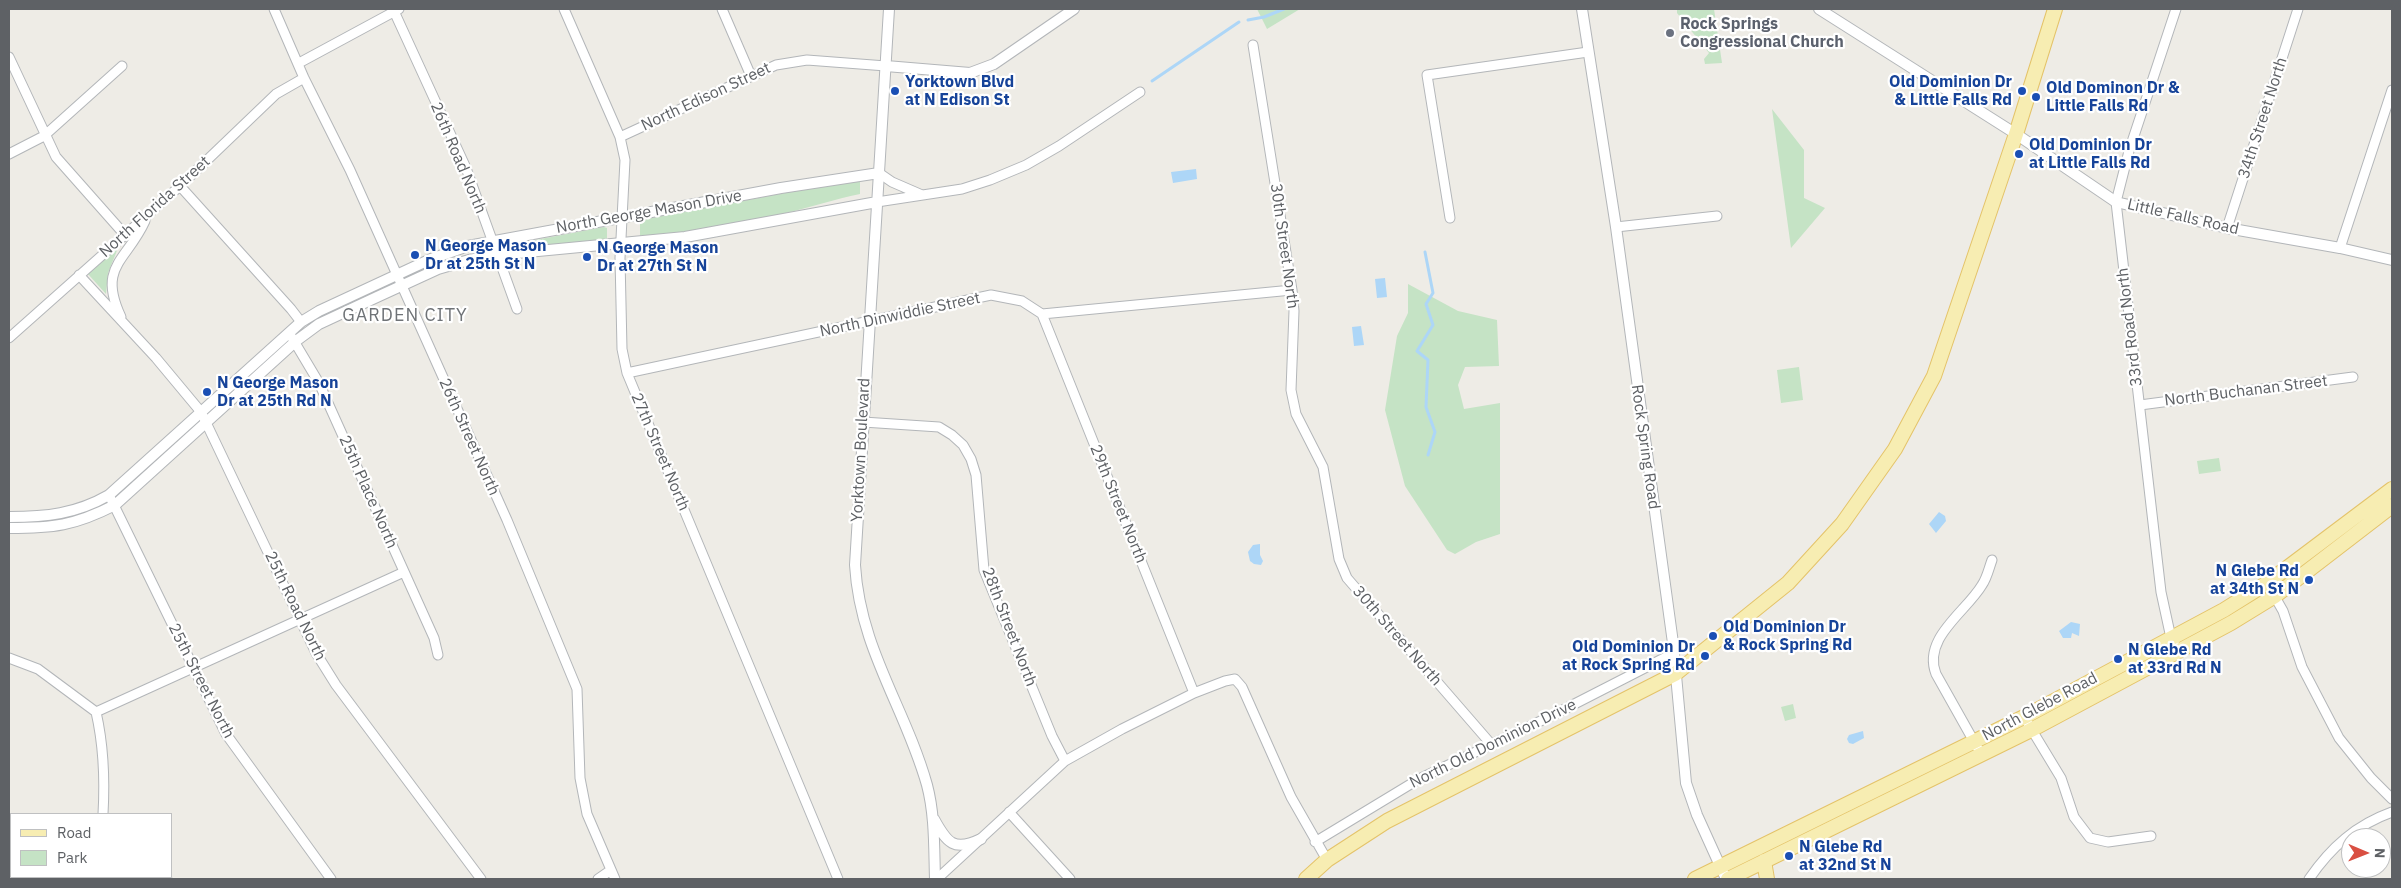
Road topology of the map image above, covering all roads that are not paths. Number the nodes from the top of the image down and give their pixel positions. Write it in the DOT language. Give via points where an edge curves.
graph roads {
  1 [pos="274,9"];
  2 [pos="564,9"];
  3 [pos="722,9"];
  4 [pos="889,9"];
  5 [pos="1074,9"];
  6 [pos="1582,9"];
  7 [pos="1818,9"];
  8 [pos="2055,9"];
  9 [pos="2176,9"];
  10 [pos="2298,9"];
  11 [pos="396,10"];
  12 [pos="1253,45"];
  13 [pos="1588,52"];
  14 [pos="9,57"];
  15 [pos="299,62"];
  16 [pos="122,66"];
  17 [pos="886,66"];
  18 [pos="751,76"];
  19 [pos="304,78"];
  20 [pos="2392,90"];
  21 [pos="1140,92"];
  22 [pos="2016,134"];
  23 [pos="44,136"];
  24 [pos="620,137"];
  25 [pos="9,154"];
  26 [pos="879,173"];
  27 [pos="180,186"];
  28 [pos="922,195"];
  29 [pos="877,202"];
  30 [pos="2116,202"];
  31 [pos="147,215"];
  32 [pos="1717,216"];
  33 [pos="623,217"];
  34 [pos="1450,218"];
  35 [pos="1616,227"];
  36 [pos="2227,228"];
  37 [pos="125,235"];
  38 [pos="492,241"];
  39 [pos="620,244"];
  40 [pos="2340,248"];
  41 [pos="496,255"];
  42 [pos="2392,260"];
  43 [pos="79,275"];
  44 [pos="395,275"];
  45 [pos="400,286"];
  46 [pos="1292,290"];
  47 [pos="517,309"];
  48 [pos="1042,314"];
  49 [pos="301,322"];
  50 [pos="869,322"];
  51 [pos="124,324"];
  52 [pos="289,333"];
  53 [pos="9,338"];
  54 [pos="296,341"];
  55 [pos="627,373"];
  56 [pos="2353,378"];
  57 [pos="2140,405"];
  58 [pos="201,412"];
  59 [pos="863,422"];
  60 [pos="207,423"];
  61 [pos="2392,489"];
  62 [pos="109,495"];
  63 [pos="114,505"];
  64 [pos="2392,506"];
  65 [pos="9,517"];
  66 [pos="9,528"];
  67 [pos="1992,560"];
  68 [pos="404,572"];
  69 [pos="2267,583"];
  70 [pos="2275,596"];
  71 [pos="300,619"];
  72 [pos="2171,638"];
  73 [pos="2178,651"];
  74 [pos="1674,653"];
  75 [pos="438,655"];
  76 [pos="9,658"];
  77 [pos="193,668"];
  78 [pos="1675,674"];
  79 [pos="1194,693"];
  80 [pos="96,712"];
  81 [pos="2024,717"];
  82 [pos="2030,730"];
  83 [pos="1975,741"];
  84 [pos="1491,744"];
  85 [pos="1981,754"];
  86 [pos="1065,761"];
  87 [pos="2392,799"];
  88 [pos="1009,812"];
  89 [pos="2392,812"];
  90 [pos="103,813"];
  91 [pos="933,816"];
  92 [pos="2151,836"];
  93 [pos="981,839"];
  94 [pos="1315,842"];
  95 [pos="1326,860"];
  96 [pos="1764,861"];
  97 [pos="610,870"];
  98 [pos="1725,875"];
  99 [pos="331,879"];
  100 [pos="482,879"];
  101 [pos="598,879"];
  102 [pos="615,879"];
  103 [pos="838,879"];
  104 [pos="936,879"];
  105 [pos="1070,879"];
  106 [pos="1306,879"];
  107 [pos="1695,879"];
  108 [pos="1767,879"];
  109 [pos="2309,879"];
  1 -- 15 [label="street, 26th Street North"];
  2 -- 24 [label="street, 27th Street North"];
  3 -- 18 [label="street"];
  4 -- 17 [label="street, Yorktown Boulevard"];
  5 -- 17 [label="street, North Edison Street" via="994,64 970,73"];
  6 -- 13 [label="street, Rock Spring Road"];
  7 -- 22 [label="street, Little Falls Road"];
  8 -- 22 [label="main road"];
  9 -- 30 [label="street, 33rd Road North" via="2129,151"];
  10 -- 36 [label="street, 34th Street North"];
  11 -- 15 [label="street"];
  11 -- 38 [label="street, 26th Road North" via="466,168"];
  12 -- 46 [label="street, 30th Street North"];
  13 -- 34 [label="street" via="1427,75"];
  13 -- 35 [label="street, Rock Spring Road"];
  14 -- 23 [label="street"];
  15 -- 19 [label="street, 26th Street North"];
  16 -- 23 [label="street"];
  17 -- 18 [label="street, North Edison Street" via="807,60 776,65"];
  17 -- 26 [label="street, Yorktown Boulevard"];
  18 -- 24 [label="street, North Edison Street"];
  19 -- 27 [label="street, North Florida Street" via="276,94"];
  19 -- 44 [label="street, 26th Street North" via="350,170"];
  20 -- 40 [label="street"];
  21 -- 28 [label="street, North George Mason Drive" via="1026,165 962,189"];
  22 -- 30 [label="street, Little Falls Road"];
  22 -- 78 [label="main road" via="1934,376 1889,459 1842,524 1788,583"];
  23 -- 25 [label="street"];
  23 -- 37 [label="street" via="56,157"];
  24 -- 33 [label="street, 27th Street North" via="625,160"];
  26 -- 28 [label="street"];
  26 -- 29 [label="street, Yorktown Boulevard"];
  26 -- 33 [label="street, North George Mason Drive"];
  27 -- 31 [label="street, North Florida Street"];
  27 -- 49 [label="street"];
  28 -- 29 [label="street, North George Mason Drive"];
  29 -- 39 [label="street, North George Mason Drive" via="685,237"];
  29 -- 50 [label="street, Yorktown Boulevard"];
  30 -- 36 [label="street, Little Falls Road"];
  30 -- 57 [label="street, 33rd Road North"];
  31 -- 37 [label="street, North Florida Street"];
  31 -- 51 [label="street, 25th Road North" via="112,274 114,302"];
  32 -- 35 [label="street"];
  33 -- 38 [label="street, North George Mason Drive"];
  33 -- 39 [label="street, 27th Street North"];
  35 -- 74 [label="street, Rock Spring Road"];
  36 -- 40 [label="street, Little Falls Road"];
  37 -- 43 [label="street, North Florida Street"];
  38 -- 41 [label="street, 26th Road North"];
  38 -- 44 [label="street, North George Mason Drive" via="430,259"];
  39 -- 41 [label="street, North George Mason Drive"];
  39 -- 55 [label="street, 27th Street North" via="622,349"];
  40 -- 42 [label="street, Little Falls Road"];
  41 -- 45 [label="street, North George Mason Drive" via="438,269"];
  41 -- 47 [label="street, 26th Road North"];
  43 -- 51 [label="street, 25th Road North"];
  43 -- 53 [label="street, North Florida Street"];
  44 -- 45 [label="street, 26th Street North"];
  44 -- 49 [label="street, North George Mason Drive"];
  45 -- 54 [label="street, North George Mason Drive" via="319,324"];
  45 -- 97 [label="street, 26th Street North" via="507,520 577,689 580,778 587,814"];
  46 -- 48 [label="street"];
  46 -- 84 [label="street, 30th Street North" via="1291,390 1296,414 1323,466 1339,559 1347,578"];
  48 -- 50 [label="street, North Dinwiddie Street" via="1022,301 991,295"];
  48 -- 79 [label="street, 29th Street North"];
  49 -- 52 [label="street, North George Mason Drive"];
  50 -- 55 [label="street, North Dinwiddie Street"];
  50 -- 59 [label="street, Yorktown Boulevard"];
  51 -- 58 [label="street, 25th Road North"];
  52 -- 54 [label="street, 25th Place North"];
  52 -- 58 [label="street, North George Mason Drive"];
  54 -- 60 [label="street, North George Mason Drive"];
  54 -- 68 [label="street, 25th Place North" via="319,383"];
  55 -- 103 [label="street, 27th Street North"];
  56 -- 57 [label="street, North Buchanan Street"];
  57 -- 72 [label="street, 33rd Road North" via="2161,592"];
  58 -- 60 [label="street, 25th Road North"];
  58 -- 62 [label="street, North George Mason Drive"];
  59 -- 86 [label="street, 28th Street North" via="939,428 952,434 963,445 976,475 984,570"];
  59 -- 91 [label="street, Yorktown Boulevard" via="855,565 859,603 870,643 922,770"];
  60 -- 63 [label="street, North George Mason Drive"];
  60 -- 71 [label="street, 25th Road North"];
  61 -- 69 [label="main road, North Glebe Road"];
  62 -- 63 [label="street, 25th Street North"];
  62 -- 65 [label="street, North George Mason Drive" via="62,515"];
  63 -- 66 [label="street, North George Mason Drive" via="82,521 54,528"];
  63 -- 77 [label="street, 25th Street North"];
  64 -- 70 [label="main road, North Glebe Road"];
  67 -- 83 [label="street" via="1983,585 1938,640 1934,652 1936,674"];
  68 -- 71 [label="street"];
  68 -- 75 [label="street, 25th Place North" via="434,638"];
  69 -- 70 [label="street"];
  69 -- 72 [label="main road, North Glebe Road"];
  70 -- 73 [label="main road, North Glebe Road"];
  70 -- 87 [label="street" via="2302,666 2339,738"];
  71 -- 77 [label="street"];
  71 -- 100 [label="street, 25th Road North" via="336,685"];
  72 -- 73 [label="street, 33rd Road North"];
  72 -- 81 [label="main road, North Glebe Road"];
  73 -- 82 [label="main road, North Glebe Road"];
  74 -- 78 [label="street, Rock Spring Road"];
  74 -- 84 [label="street, North Old Dominion Drive"];
  76 -- 80 [label="street" via="38,668"];
  77 -- 80 [label="street"];
  77 -- 99 [label="street, 25th Street North" via="226,734"];
  78 -- 95 [label="main road" via="1387,821"];
  78 -- 98 [label="street, Rock Spring Road" via="1686,783"];
  79 -- 86 [label="street"];
  79 -- 94 [label="street" via="1235,679 1242,687 1291,797"];
  80 -- 90 [label="street" via="103,744"];
  81 -- 82 [label="street"];
  81 -- 83 [label="main road, North Glebe Road"];
  82 -- 85 [label="main road, North Glebe Road"];
  82 -- 92 [label="street" via="2061,778 2074,816 2090,838 2108,842"];
  83 -- 85 [label="street"];
  83 -- 98 [label="main road, North Glebe Road"];
  84 -- 94 [label="street, North Old Dominion Drive" via="1419,779"];
  85 -- 96 [label="main road, North Glebe Road"];
  86 -- 88 [label="street"];
  88 -- 93 [label="street"];
  88 -- 105 [label="street"];
  89 -- 109 [label="street" via="2369,821 2338,844"];
  91 -- 93 [label="street" via="951,843 968,845"];
  91 -- 104 [label="street, Yorktown Boulevard"];
  93 -- 104 [label="street"];
  94 -- 95 [label="street"];
  95 -- 106 [label="main road"];
  96 -- 98 [label="main road, North Glebe Road"];
  96 -- 108 [label="main road"];
  97 -- 101 [label="street"];
  97 -- 102 [label="street, 26th Street North"];
  98 -- 107 [label="main road, North Glebe Road"];
}
